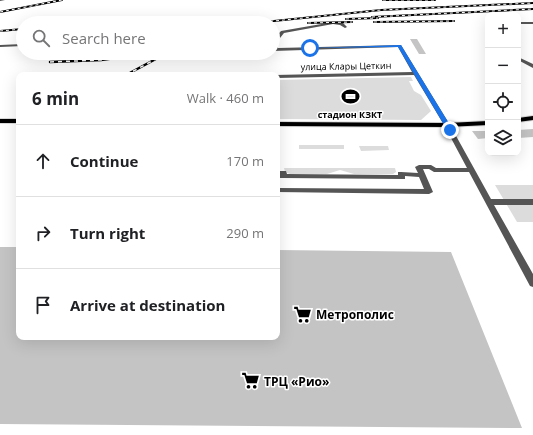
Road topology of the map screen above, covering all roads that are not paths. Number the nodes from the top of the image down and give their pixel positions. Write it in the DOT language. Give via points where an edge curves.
graph roads {
  1 [pos="521,23"];
  2 [pos="533,23"];
  3 [pos="345,27"];
  4 [pos="280,34"];
  5 [pos="16,45"];
  6 [pos="0,46"];
  7 [pos="280,50"];
  8 [pos="521,60"];
  9 [pos="533,66"];
  10 [pos="416,73"];
  11 [pos="280,76"];
  12 [pos="533,118"];
  13 [pos="521,120"];
  14 [pos="0,121"];
  15 [pos="16,121"];
  16 [pos="485,123"];
  17 [pos="280,124"];
  18 [pos="447,125"];
  19 [pos="471,170"];
  20 [pos="280,172"];
  21 [pos="422,174"];
  22 [pos="314,176"];
  23 [pos="370,177"];
  24 [pos="280,190"];
  25 [pos="316,191"];
  26 [pos="374,191"];
  27 [pos="488,202"];
  28 [pos="533,202"];
  29 [pos="533,282"];
  1 -- 2 [label="street"];
  3 -- 4 [label="street" via="333,23"];
  5 -- 6 [label="street"];
  7 -- 10 [label="street" via="399,46"];
  8 -- 9 [label="street"];
  10 -- 11 [label="street, улица Клары Цеткин"];
  10 -- 18 [label="street"];
  12 -- 13 [label="main road"];
  14 -- 15 [label="main road"];
  16 -- 18 [label="main road"];
  17 -- 18 [label="main road"];
  18 -- 19 [label="street"];
  19 -- 21 [label="street" via="434,170 431,167 419,167"];
  19 -- 27 [label="street"];
  20 -- 22 [label="street" via="283,176"];
  21 -- 23 [label="street"];
  21 -- 26 [label="street" via="429,192"];
  22 -- 23 [label="street"];
  22 -- 25 [label="street"];
  23 -- 26 [label="street"];
  24 -- 25 [label="street"];
  25 -- 26 [label="street"];
  27 -- 28 [label="street"];
  27 -- 29 [label="street"];
}
